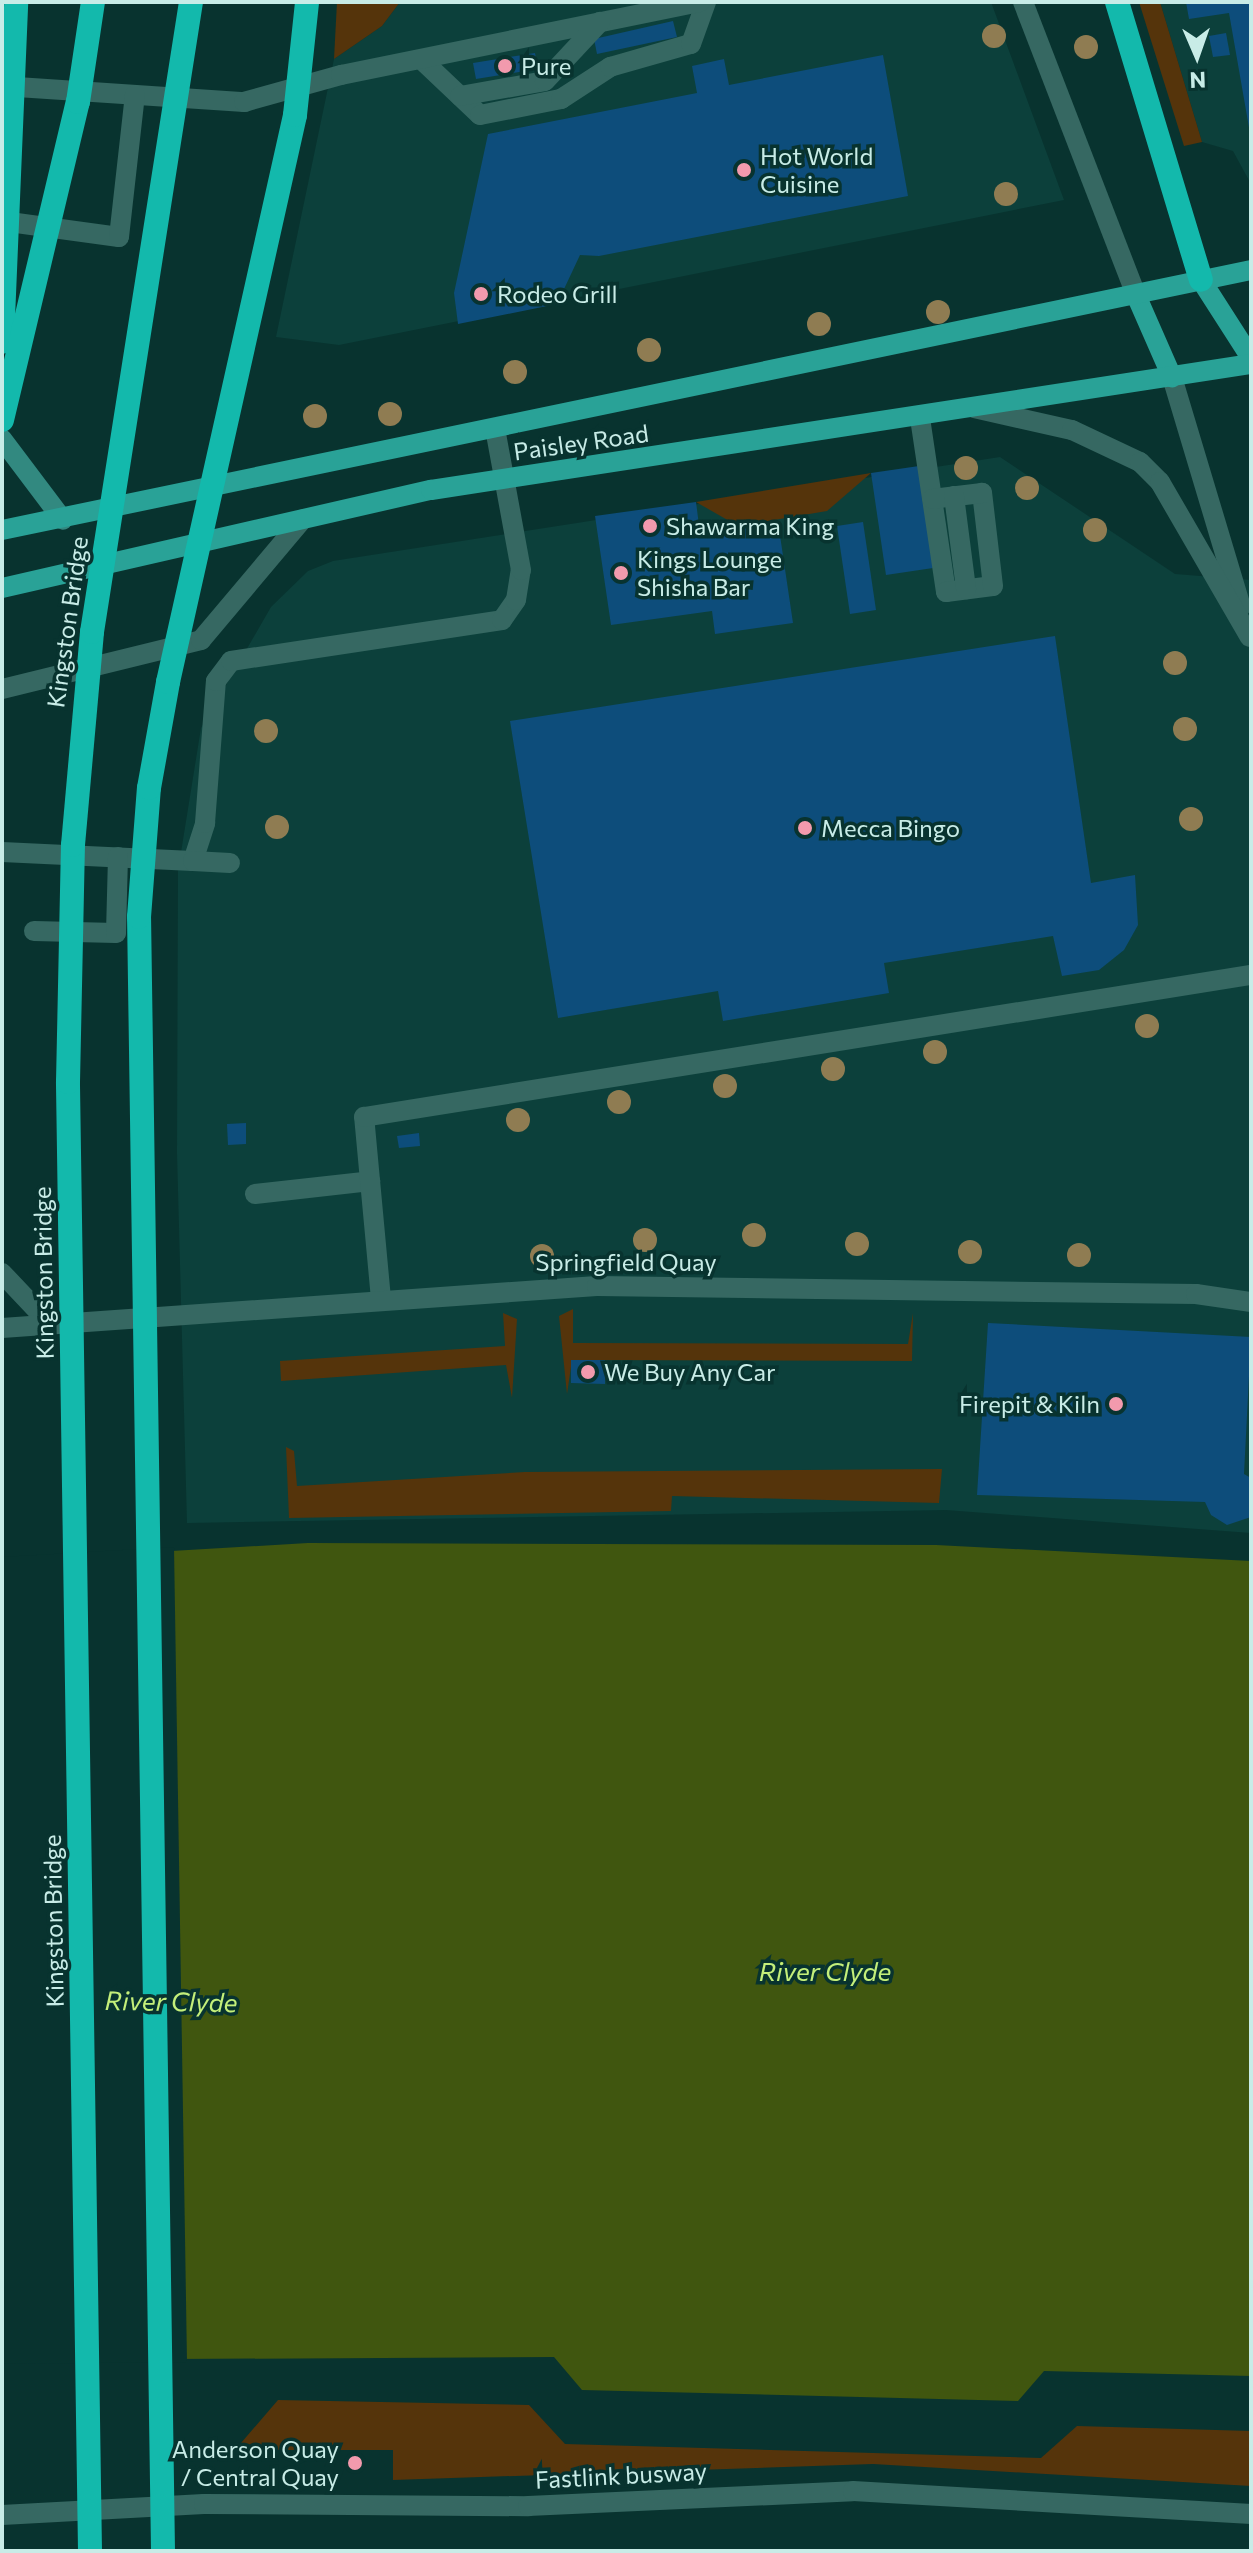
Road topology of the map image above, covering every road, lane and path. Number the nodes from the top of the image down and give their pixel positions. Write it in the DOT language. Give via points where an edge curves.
graph roads {
  1 [pos="16,2"];
  2 [pos="93,2"];
  3 [pos="191,2"];
  4 [pos="307,2"];
  5 [pos="703,2"];
  6 [pos="1023,2"];
  7 [pos="1117,2"];
  8 [pos="600,22"];
  9 [pos="424,62"];
  10 [pos="2,86"];
  11 [pos="135,95"];
  12 [pos="460,96"];
  13 [pos="2,221"];
  14 [pos="1251,270"];
  15 [pos="1201,280"];
  16 [pos="1136,295"];
  17 [pos="2,342"];
  18 [pos="1251,358"];
  19 [pos="1251,364"];
  20 [pos="1172,377"];
  21 [pos="974,408"];
  22 [pos="920,418"];
  23 [pos="2,420"];
  24 [pos="495,429"];
  25 [pos="2,439"];
  26 [pos="505,479"];
  27 [pos="954,496"];
  28 [pos="932,499"];
  29 [pos="303,519"];
  30 [pos="63,520"];
  31 [pos="2,530"];
  32 [pos="2,588"];
  33 [pos="966,589"];
  34 [pos="1251,633"];
  35 [pos="2,689"];
  36 [pos="2,852"];
  37 [pos="118,857"];
  38 [pos="193,861"];
  39 [pos="230,863"];
  40 [pos="34,931"];
  41 [pos="1251,975"];
  42 [pos="370,1181"];
  43 [pos="255,1194"];
  44 [pos="2,1273"];
  45 [pos="381,1299"];
  46 [pos="1251,1302"];
  47 [pos="50,1324"];
  48 [pos="2,1328"];
  49 [pos="2,2515"];
  50 [pos="1248,2515"];
  51 [pos="90,2551"];
  52 [pos="163,2551"];
  1 -- 17 [label="highway, bridge"];
  2 -- 23 [label="highway, bridge" via="78,102"];
  3 -- 51 [label="highway, Kingston Bridge, bridge" via="92,632 73,845 68,1082"];
  4 -- 52 [label="highway, bridge" via="295,115 168,682 149,788 139,917"];
  5 -- 8 [label="street"];
  5 -- 12 [label="street" via="691,44 610,67 561,99 480,115"];
  6 -- 16 [label="street"];
  7 -- 15 [label="highway"];
  8 -- 9 [label="street"];
  8 -- 12 [label="street" via="545,81"];
  9 -- 11 [label="street" via="341,75 244,102"];
  9 -- 12 [label="street"];
  10 -- 11 [label="street"];
  11 -- 13 [label="street" via="119,237"];
  14 -- 15 [label="main road, Paisley Road"];
  15 -- 16 [label="main road, Paisley Road"];
  15 -- 18 [label="main road"];
  16 -- 20 [label="main road"];
  16 -- 24 [label="main road, Paisley Road"];
  19 -- 20 [label="main road, Paisley Road"];
  20 -- 21 [label="main road, Paisley Road"];
  20 -- 34 [label="street"];
  21 -- 22 [label="main road, Paisley Road"];
  21 -- 34 [label="street" via="1072,430 1140,462 1160,482"];
  22 -- 26 [label="main road, Paisley Road"];
  22 -- 28 [label="street"];
  24 -- 26 [label="street"];
  24 -- 30 [label="main road, Paisley Road"];
  25 -- 30 [label="street"];
  26 -- 29 [label="main road, Paisley Road"];
  26 -- 38 [label="street" via="521,570 516,600 502,620 231,661 216,681 205,823"];
  27 -- 28 [label="street"];
  27 -- 33 [label="street"];
  27 -- 33 [label="street" via="982,493 984,508 993,586"];
  28 -- 33 [label="street" via="946,592"];
  29 -- 32 [label="main road, Paisley Road"];
  29 -- 35 [label="street" via="201,640"];
  30 -- 31 [label="main road, Paisley Road"];
  36 -- 37 [label="street"];
  37 -- 38 [label="street"];
  37 -- 40 [label="street" via="116,933"];
  38 -- 39 [label="street"];
  41 -- 42 [label="street" via="364,1117"];
  42 -- 43 [label="street"];
  42 -- 45 [label="street"];
  44 -- 47 [label="street"];
  45 -- 46 [label="street, Springfield Quay" via="597,1286 1196,1294"];
  45 -- 47 [label="street, Springfield Quay" via="123,1323"];
  47 -- 48 [label="street, Springfield Quay"];
  49 -- 50 [label="street, Fastlink busway" via="204,2504 528,2506 853,2491"];
}
